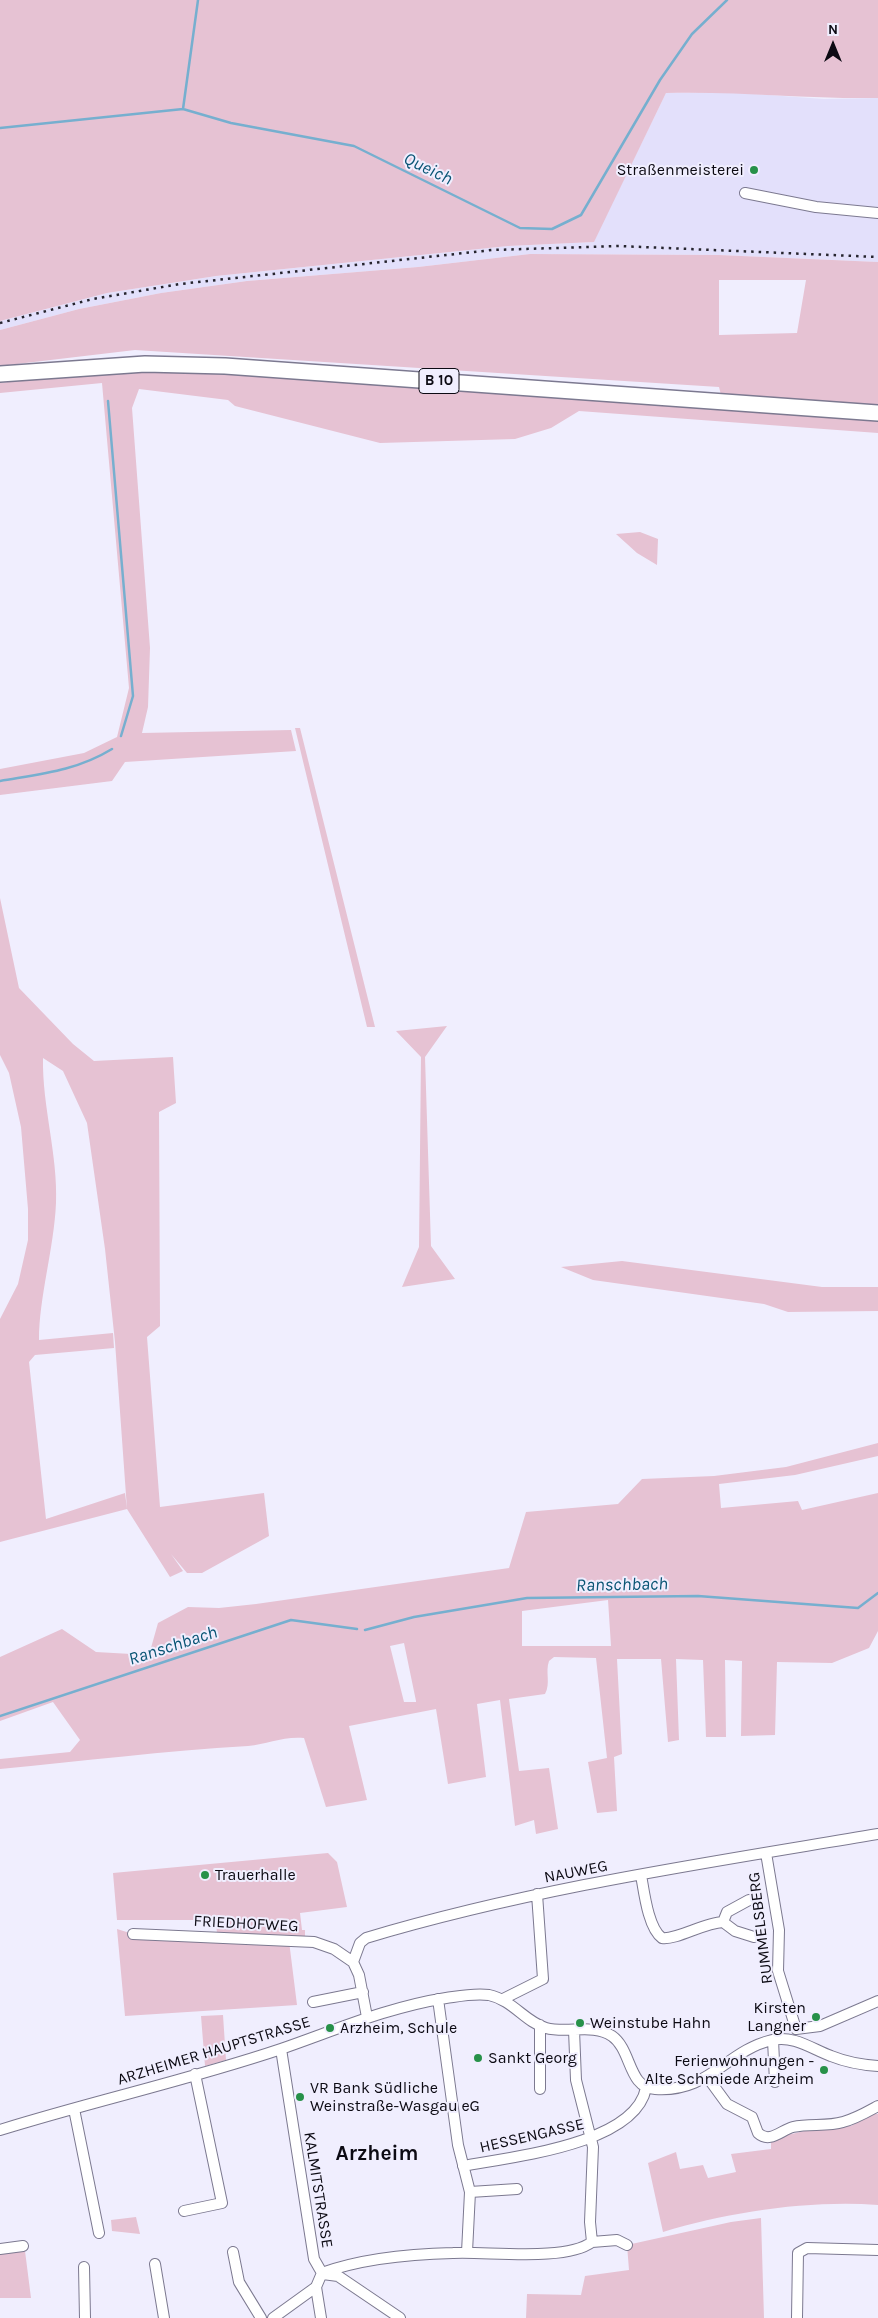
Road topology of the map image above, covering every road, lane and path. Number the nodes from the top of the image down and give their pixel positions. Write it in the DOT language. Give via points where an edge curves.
graph roads {
  1 [pos="745,193"];
  2 [pos="834,198"];
  3 [pos="839,210"];
  4 [pos="878,213"];
  5 [pos="0,374"];
  6 [pos="878,413"];
  7 [pos="878,1834"];
  8 [pos="766,1852"];
  9 [pos="641,1875"];
  10 [pos="537,1894"];
  11 [pos="749,1900"];
  12 [pos="723,1922"];
  13 [pos="132,1934"];
  14 [pos="754,1937"];
  15 [pos="353,1962"];
  16 [pos="363,1992"];
  17 [pos="438,1999"];
  18 [pos="503,1999"];
  19 [pos="878,2000"];
  20 [pos="313,2002"];
  21 [pos="367,2017"];
  22 [pos="540,2025"];
  23 [pos="796,2029"];
  24 [pos="574,2030"];
  25 [pos="773,2040"];
  26 [pos="788,2040"];
  27 [pos="280,2049"];
  28 [pos="878,2066"];
  29 [pos="194,2074"];
  30 [pos="708,2078"];
  31 [pos="775,2082"];
  32 [pos="646,2088"];
  33 [pos="540,2089"];
  34 [pos="878,2106"];
  35 [pos="74,2108"];
  36 [pos="0,2130"];
  37 [pos="592,2139"];
  38 [pos="463,2166"];
  39 [pos="517,2189"];
  40 [pos="470,2192"];
  41 [pos="184,2211"];
  42 [pos="99,2233"];
  43 [pos="592,2242"];
  44 [pos="627,2245"];
  45 [pos="23,2246"];
  46 [pos="0,2249"];
  47 [pos="878,2250"];
  48 [pos="233,2252"];
  49 [pos="467,2252"];
  50 [pos="155,2264"];
  51 [pos="84,2267"];
  52 [pos="322,2273"];
  53 [pos="316,2287"];
  54 [pos="85,2318"];
  55 [pos="164,2318"];
  56 [pos="261,2318"];
  57 [pos="273,2318"];
  58 [pos="321,2318"];
  59 [pos="400,2318"];
  60 [pos="798,2318"];
  1 -- 3 [label="street"];
  2 -- 3 [label="street"];
  3 -- 4 [label="street"];
  5 -- 6 [label="highway, B 10" via="145,364 225,366"];
  7 -- 8 [label="street, NAUWEG"];
  8 -- 9 [label="street, NAUWEG"];
  8 -- 23 [label="street, RUMMELSBERG" via="779,1930 778,1971"];
  9 -- 10 [label="street, NAUWEG"];
  9 -- 12 [label="street" via="651,1921 662,1938 709,1922"];
  10 -- 15 [label="street, NAUWEG" via="366,1938 360,1942"];
  10 -- 18 [label="street" via="543,1979"];
  11 -- 12 [label="street" via="727,1912"];
  12 -- 14 [label="street" via="735,1931"];
  13 -- 15 [label="street, FRIEDHOFWEG" via="314,1942 334,1949"];
  15 -- 16 [label="street"];
  16 -- 20 [label="street"];
  16 -- 21 [label="street"];
  17 -- 18 [label="street, ARZHEIMER HAUPTSTRASSE" via="481,1994"];
  17 -- 21 [label="street, ARZHEIMER HAUPTSTRASSE"];
  17 -- 38 [label="street"];
  18 -- 22 [label="street, ARZHEIMER HAUPTSTRASSE"];
  19 -- 23 [label="street" via="820,2026"];
  21 -- 27 [label="street, ARZHEIMER HAUPTSTRASSE"];
  22 -- 24 [label="street, ARZHEIMER HAUPTSTRASSE" via="548,2029"];
  22 -- 33 [label="street"];
  23 -- 26 [label="street"];
  24 -- 32 [label="street, ARZHEIMER HAUPTSTRASSE" via="598,2031 613,2037 637,2079"];
  24 -- 37 [label="street" via="576,2080"];
  25 -- 26 [label="street"];
  25 -- 30 [label="street" via="740,2054"];
  25 -- 31 [label="street"];
  26 -- 28 [label="street" via="838,2058"];
  27 -- 29 [label="street, ARZHEIMER HAUPTSTRASSE"];
  27 -- 52 [label="street, KALMITSTRASSE" via="314,2259"];
  29 -- 35 [label="street, ARZHEIMER HAUPTSTRASSE"];
  29 -- 41 [label="street" via="222,2203"];
  30 -- 32 [label="street" via="683,2087"];
  30 -- 34 [label="street" via="727,2104 752,2117 758,2133 765,2138 807,2124 839,2124"];
  32 -- 37 [label="street, HESSENGASSE" via="644,2098 635,2110"];
  35 -- 36 [label="street, ARZHEIMER HAUPTSTRASSE"];
  35 -- 42 [label="street"];
  37 -- 38 [label="street, HESSENGASSE"];
  37 -- 43 [label="street"];
  38 -- 40 [label="street"];
  39 -- 40 [label="street"];
  40 -- 49 [label="street"];
  43 -- 44 [label="street" via="617,2240"];
  43 -- 49 [label="street" via="557,2252"];
  45 -- 46 [label="street"];
  47 -- 60 [label="street" via="801,2249 798,2252"];
  48 -- 56 [label="street" via="242,2288"];
  49 -- 52 [label="street" via="349,2264"];
  50 -- 55 [label="street"];
  51 -- 54 [label="street"];
  52 -- 53 [label="street"];
  52 -- 59 [label="street, KALMITSTRASSE" via="338,2276"];
  53 -- 57 [label="street"];
  53 -- 58 [label="street"];
}
